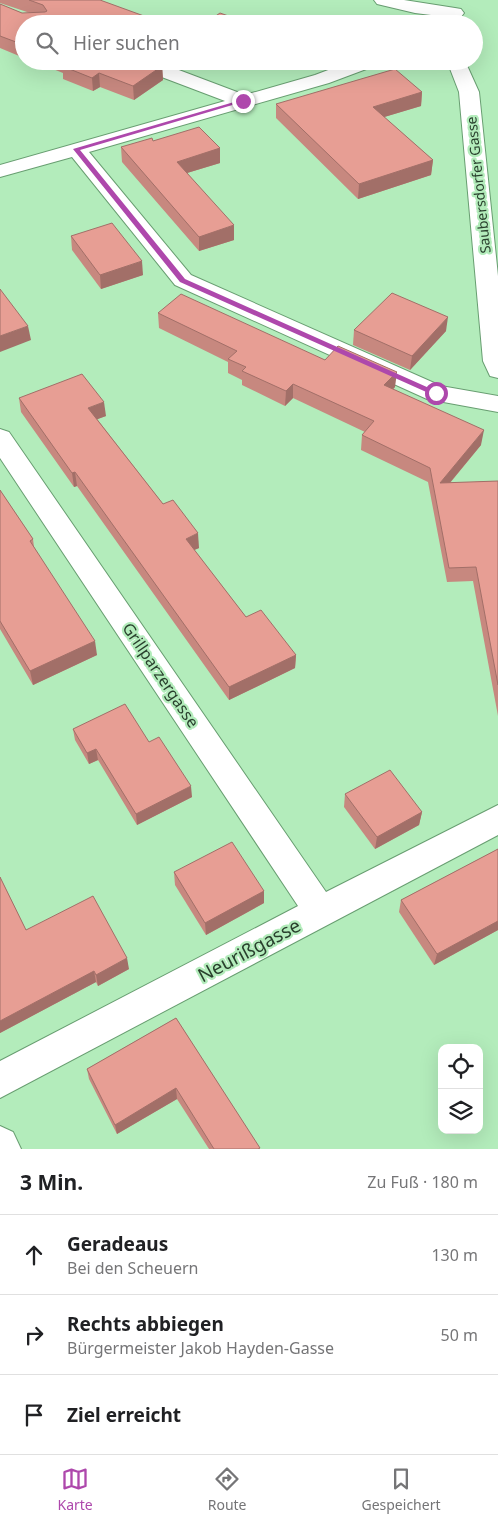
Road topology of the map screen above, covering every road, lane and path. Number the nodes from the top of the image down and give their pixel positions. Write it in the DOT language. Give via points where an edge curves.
graph roads {
  1 [pos="382,0"];
  2 [pos="456,12"];
  3 [pos="161,70"];
  4 [pos="345,70"];
  5 [pos="460,70"];
  6 [pos="243,101"];
  7 [pos="76,149"];
  8 [pos="0,171"];
  9 [pos="489,212"];
  10 [pos="498,370"];
  11 [pos="498,404"];
  12 [pos="0,438"];
  13 [pos="498,819"];
  14 [pos="321,912"];
  15 [pos="0,1080"];
  16 [pos="0,1145"];
  17 [pos="2,1149"];
  1 -- 2 [label="street" via="415,8"];
  3 -- 6 [label="street"];
  4 -- 6 [label="street"];
  5 -- 9 [label="street, Saubersdorfer Gasse" via="469,92"];
  6 -- 7 [label="street"];
  7 -- 8 [label="street"];
  7 -- 11 [label="street" via="183,280 436,393"];
  9 -- 10 [label="street, Saubersdorfer Gasse"];
  12 -- 14 [label="street, Grillparzergasse"];
  13 -- 14 [label="street, Neurißgasse"];
  14 -- 15 [label="street, Neurißgasse"];
  16 -- 17 [label="street"];
}
